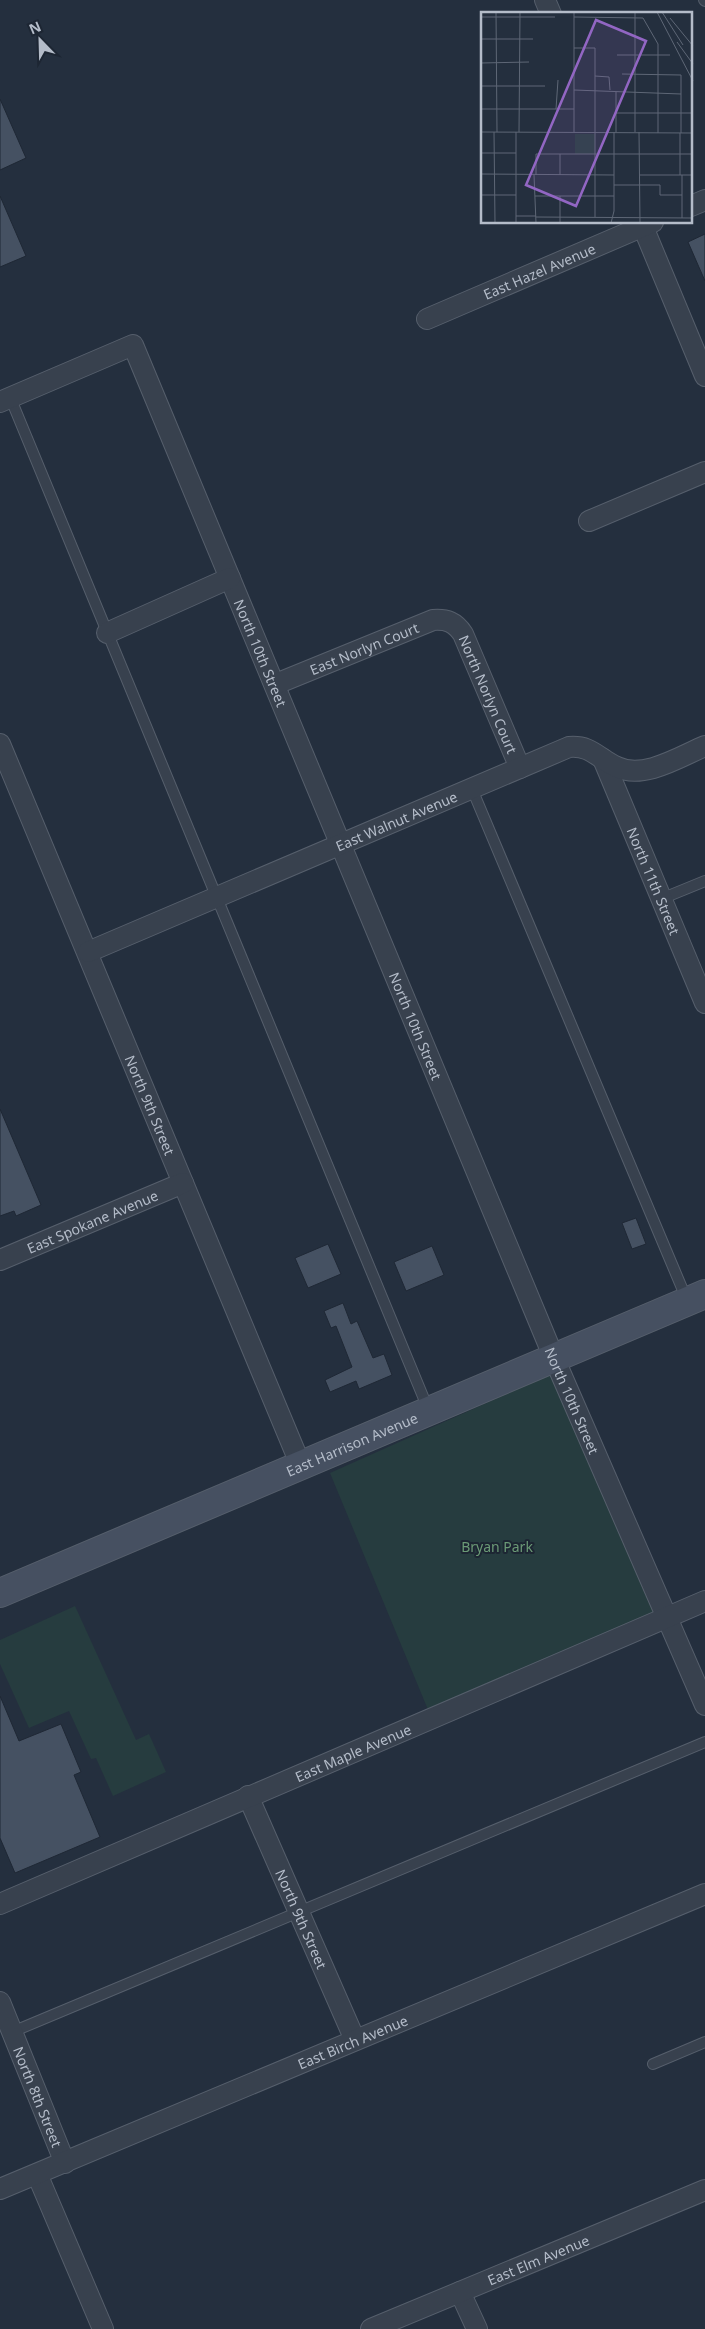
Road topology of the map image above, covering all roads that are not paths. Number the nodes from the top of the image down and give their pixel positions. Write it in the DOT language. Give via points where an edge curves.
graph roads {
  1 [pos="545,0"];
  2 [pos="550,12"];
  3 [pos="705,200"];
  4 [pos="692,206"];
  5 [pos="646,224"];
  6 [pos="427,319"];
  7 [pos="705,376"];
  8 [pos="5,399"];
  9 [pos="705,472"];
  10 [pos="589,521"];
  11 [pos="230,578"];
  12 [pos="453,623"];
  13 [pos="107,633"];
  14 [pos="276,684"];
  15 [pos="0,744"];
  16 [pos="705,746"];
  17 [pos="603,759"];
  18 [pos="520,768"];
  19 [pos="472,789"];
  20 [pos="340,845"];
  21 [pos="705,882"];
  22 [pos="217,897"];
  23 [pos="662,899"];
  24 [pos="88,952"];
  25 [pos="705,1002"];
  26 [pos="184,1183"];
  27 [pos="0,1260"];
  28 [pos="696,1298"];
  29 [pos="554,1358"];
  30 [pos="429,1411"];
  31 [pos="301,1466"];
  32 [pos="0,1592"];
  33 [pos="705,1600"];
  34 [pos="667,1616"];
  35 [pos="705,1704"];
  36 [pos="705,1742"];
  37 [pos="248,1796"];
  38 [pos="705,1894"];
  39 [pos="0,1904"];
  40 [pos="299,1912"];
  41 [pos="0,2002"];
  42 [pos="12,2032"];
  43 [pos="355,2040"];
  44 [pos="705,2042"];
  45 [pos="653,2064"];
  46 [pos="65,2163"];
  47 [pos="37,2174"];
  48 [pos="0,2189"];
  49 [pos="705,2190"];
  50 [pos="460,2292"];
  51 [pos="103,2329"];
  52 [pos="371,2329"];
  53 [pos="477,2329"];
  1 -- 2 [label="street"];
  3 -- 4 [label="street"];
  5 -- 6 [label="street, East Hazel Avenue"];
  5 -- 7 [label="street"];
  8 -- 11 [label="street, North 10th Street" via="133,345"];
  8 -- 13 [label="lane"];
  9 -- 10 [label="street"];
  11 -- 13 [label="street"];
  11 -- 14 [label="street, North 10th Street"];
  12 -- 14 [label="street, East Norlyn Court" via="433,620"];
  12 -- 18 [label="street, North Norlyn Court" via="463,634"];
  13 -- 22 [label="lane"];
  14 -- 20 [label="street, North 10th Street"];
  15 -- 24 [label="street, North 9th Street"];
  16 -- 17 [label="street, East Walnut Avenue" via="642,770 625,770"];
  17 -- 18 [label="street, East Walnut Avenue" via="588,748 569,747"];
  17 -- 23 [label="street, North 11th Street"];
  18 -- 19 [label="street, East Walnut Avenue"];
  19 -- 20 [label="street, East Walnut Avenue"];
  19 -- 28 [label="lane"];
  20 -- 22 [label="street, East Walnut Avenue"];
  20 -- 29 [label="street, North 10th Street"];
  21 -- 23 [label="lane"];
  22 -- 24 [label="street, East Walnut Avenue"];
  22 -- 30 [label="lane"];
  23 -- 25 [label="street, North 11th Street"];
  24 -- 26 [label="street, North 9th Street"];
  26 -- 27 [label="street, East Spokane Avenue"];
  26 -- 31 [label="street, North 9th Street"];
  28 -- 29 [label="street, East Harrison Avenue"];
  29 -- 30 [label="street, East Harrison Avenue"];
  29 -- 34 [label="street, North 10th Street"];
  30 -- 31 [label="street, East Harrison Avenue"];
  31 -- 32 [label="street, East Harrison Avenue"];
  33 -- 34 [label="street, East Maple Avenue"];
  34 -- 35 [label="street, North 10th Street"];
  34 -- 37 [label="street, East Maple Avenue"];
  36 -- 40 [label="lane"];
  37 -- 39 [label="street, East Maple Avenue"];
  37 -- 40 [label="street, North 9th Street"];
  38 -- 43 [label="street, East Birch Avenue"];
  40 -- 42 [label="lane"];
  40 -- 43 [label="street, North 9th Street"];
  41 -- 42 [label="street, North 8th Street"];
  42 -- 46 [label="street, North 8th Street"];
  43 -- 46 [label="street, East Birch Avenue"];
  44 -- 45 [label="lane"];
  46 -- 47 [label="street, East Birch Avenue"];
  47 -- 48 [label="street, East Birch Avenue"];
  47 -- 51 [label="street"];
  49 -- 50 [label="street, East Elm Avenue"];
  50 -- 52 [label="street, East Elm Avenue"];
  50 -- 53 [label="street"];
}
